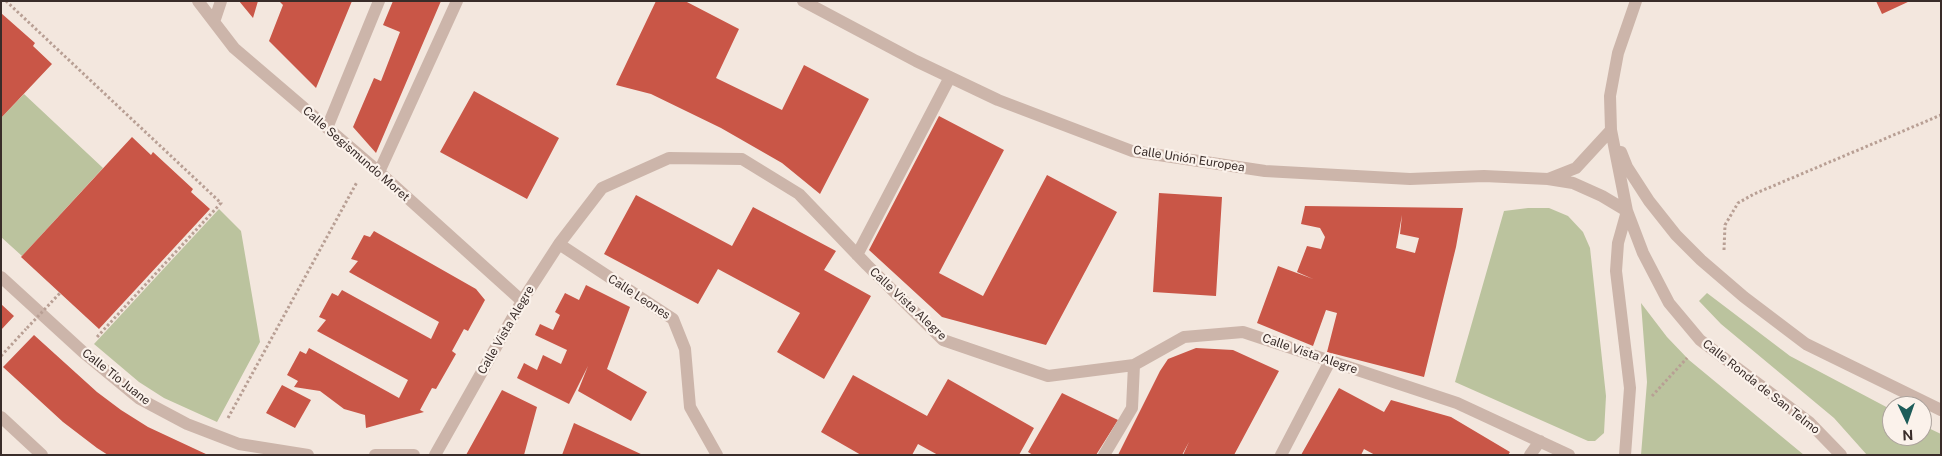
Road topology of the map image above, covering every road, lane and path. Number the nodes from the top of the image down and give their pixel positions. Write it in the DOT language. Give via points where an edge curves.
graph roads {
  1 [pos="6,1"];
  2 [pos="198,1"];
  3 [pos="221,1"];
  4 [pos="379,1"];
  5 [pos="457,1"];
  6 [pos="803,1"];
  7 [pos="1636,1"];
  8 [pos="214,22"];
  9 [pos="950,77"];
  10 [pos="1941,115"];
  11 [pos="327,128"];
  12 [pos="1611,130"];
  13 [pos="379,172"];
  14 [pos="1548,179"];
  15 [pos="354,188"];
  16 [pos="1627,211"];
  17 [pos="559,244"];
  18 [pos="857,255"];
  19 [pos="1711,269"];
  20 [pos="1,277"];
  21 [pos="60,293"];
  22 [pos="522,301"];
  23 [pos="83,352"];
  24 [pos="1,356"];
  25 [pos="1687,358"];
  26 [pos="1330,361"];
  27 [pos="1134,365"];
  28 [pos="1650,398"];
  29 [pos="1941,410"];
  30 [pos="1,417"];
  31 [pos="219,436"];
  32 [pos="1540,442"];
  33 [pos="42,455"];
  34 [pos="308,455"];
  35 [pos="375,455"];
  36 [pos="414,455"];
  37 [pos="435,455"];
  38 [pos="717,455"];
  39 [pos="1104,455"];
  40 [pos="1281,455"];
  41 [pos="1530,455"];
  42 [pos="1569,455"];
  43 [pos="1625,455"];
  44 [pos="1842,455"];
  1 -- 23 [label="path" via="221,203"];
  2 -- 8 [label="street, Calle Segismundo Moret"];
  3 -- 8 [label="street"];
  4 -- 11 [label="street"];
  5 -- 13 [label="street"];
  6 -- 9 [label="street, Calle Unión Europea"];
  7 -- 12 [label="street, Calle Ronda de San Telmo" via="1618,54 1610,96"];
  8 -- 11 [label="street, Calle Segismundo Moret" via="234,48"];
  9 -- 14 [label="street, Calle Unión Europea" via="998,100 1132,151 1265,171 1410,179 1484,176"];
  9 -- 18 [label="street"];
  10 -- 19 [label="path" via="1738,203 1725,224 1724,254"];
  11 -- 13 [label="street, Calle Segismundo Moret"];
  12 -- 14 [label="street, Calle Unión Europea" via="1576,168"];
  12 -- 16 [label="street, Calle Ronda de San Telmo"];
  12 -- 19 [label="street" via="1649,202"];
  13 -- 22 [label="street, Calle Segismundo Moret"];
  14 -- 16 [label="street, Calle Unión Europea" via="1573,183"];
  15 -- 31 [label="path"];
  16 -- 43 [label="street, Calle Ronda de San Telmo" via="1618,244 1616,271 1630,388"];
  16 -- 44 [label="street, Calle Ronda de San Telmo" via="1643,253 1670,303 1700,340 1809,422"];
  17 -- 18 [label="street, Calle Vista Alegre" via="602,188 669,158 742,159 800,194"];
  17 -- 22 [label="street, Calle Vista Alegre"];
  17 -- 38 [label="street, Calle Leones" via="673,318 686,349 690,407"];
  18 -- 27 [label="street, Calle Vista Alegre" via="943,340 1048,376"];
  19 -- 29 [label="street" via="1806,344"];
  20 -- 23 [label="street, Calle Tío Juane"];
  21 -- 24 [label="path, bridge"];
  22 -- 37 [label="street, Calle Vista Alegre"];
  23 -- 31 [label="street, Calle Tío Juane" via="140,399 187,424"];
  25 -- 28 [label="path"];
  26 -- 27 [label="street, Calle Vista Alegre" via="1243,332 1184,337"];
  26 -- 32 [label="street, Calle Vista Alegre" via="1458,403"];
  26 -- 40 [label="street"];
  27 -- 39 [label="street" via="1132,408"];
  30 -- 33 [label="street"];
  31 -- 34 [label="street, Calle Tío Juane" via="239,444"];
  32 -- 41 [label="street"];
  32 -- 42 [label="street, Calle Vista Alegre"];
  35 -- 36 [label="street"];
}
